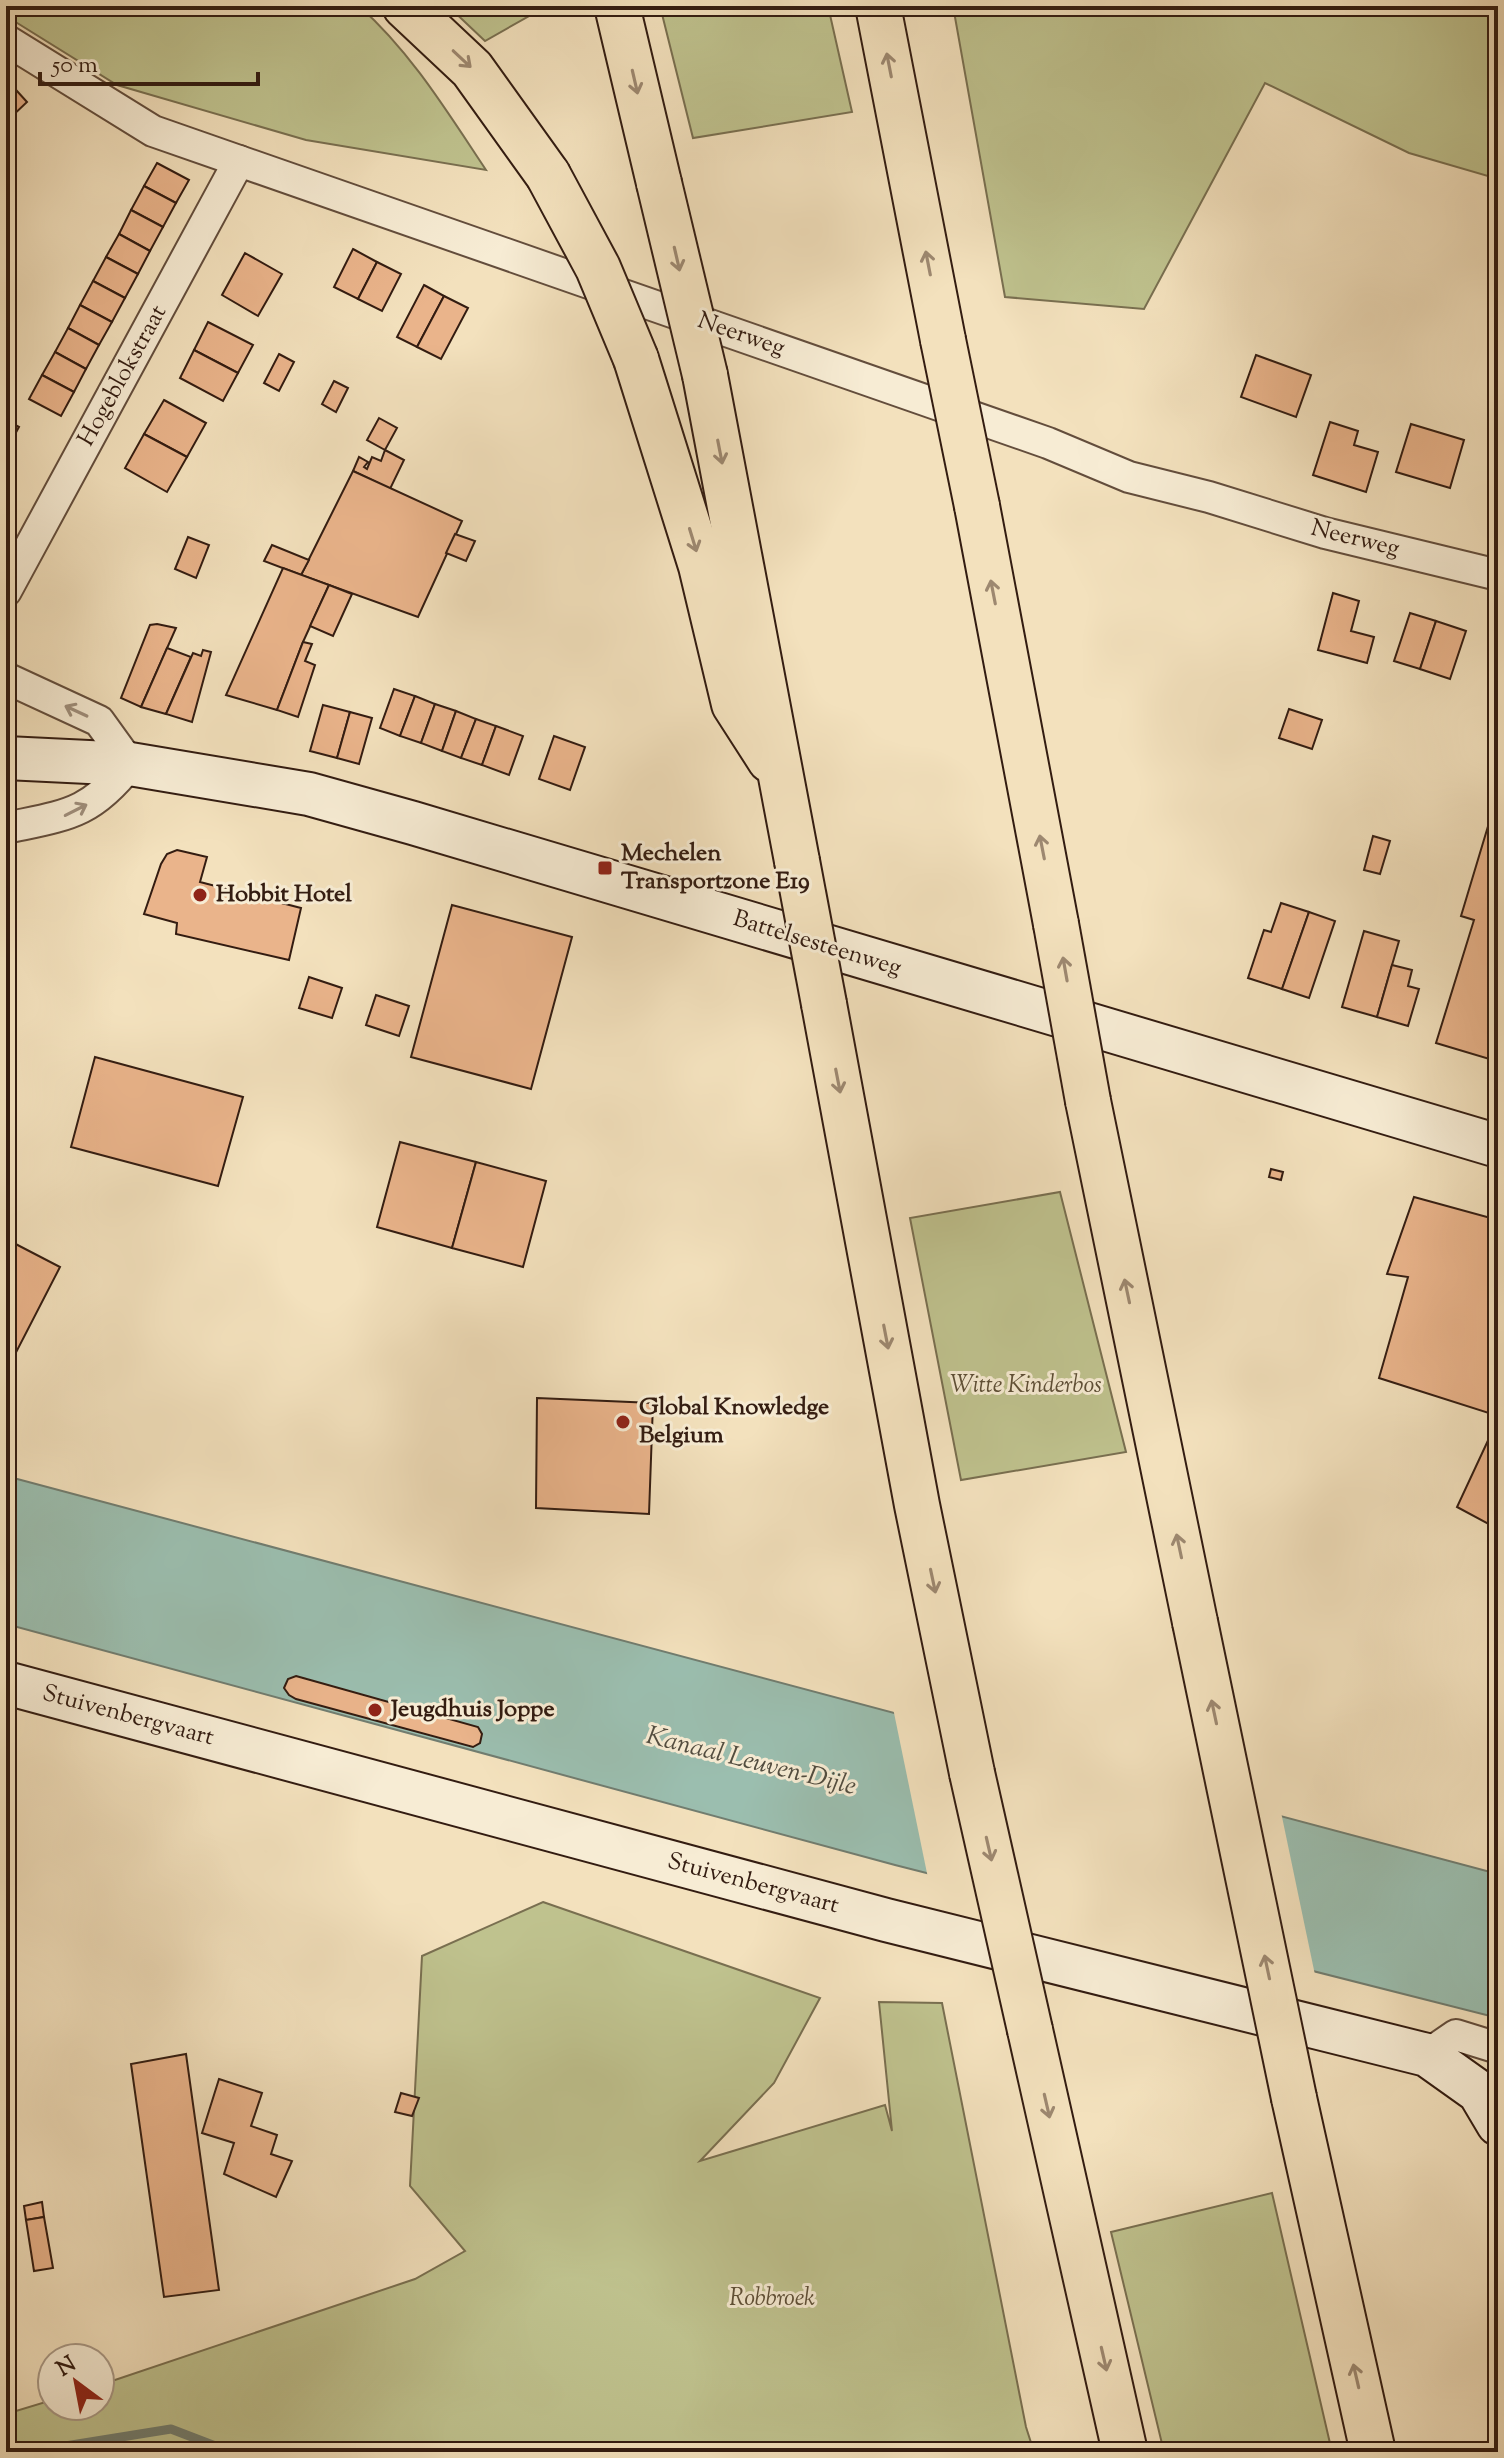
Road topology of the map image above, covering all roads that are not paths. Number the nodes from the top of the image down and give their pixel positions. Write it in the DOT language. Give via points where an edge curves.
graph roads {
  1 [pos="405,6"];
  2 [pos="617,6"];
  3 [pos="878,6"];
  4 [pos="6,40"];
  5 [pos="239,161"];
  6 [pos="1498,575"];
  7 [pos="6,591"];
  8 [pos="6,678"];
  9 [pos="6,758"];
  10 [pos="130,764"];
  11 [pos="783,779"];
  12 [pos="6,828"];
  13 [pos="1498,1146"];
  14 [pos="6,1683"];
  15 [pos="1498,2048"];
  16 [pos="1427,2055"];
  17 [pos="1498,2124"];
  18 [pos="1125,2452"];
  19 [pos="1373,2452"];
  1 -- 11 [label="highway, one-way, bridge" via="472,69 548,175 598,268 636,359 701,566 734,704"];
  2 -- 11 [label="highway, one-way, bridge" via="705,375"];
  19 -- 3 [label="highway, one-way, bridge" via="1294,2098 1088,1101"];
  4 -- 5 [label="street, Neerweg" via="153,131"];
  5 -- 6 [label="street, Neerweg" via="1048,443 1129,477"];
  5 -- 7 [label="street, Hogeblokstraat"];
  10 -- 8 [label="street, one-way" via="99,721"];
  9 -- 10 [label="main road, Battelsesteenweg"];
  12 -- 10 [label="street, one-way" via="72,814 110,789"];
  10 -- 13 [label="main road, Battelsesteenweg" via="309,794 399,819"];
  11 -- 18 [label="highway, one-way, bridge" via="917,1505"];
  14 -- 16 [label="main road, Stuivenbergvaart" via="886,1920"];
  15 -- 16 [label="street" via="1456,2035"];
  16 -- 17 [label="main road" via="1479,2092"];
}
